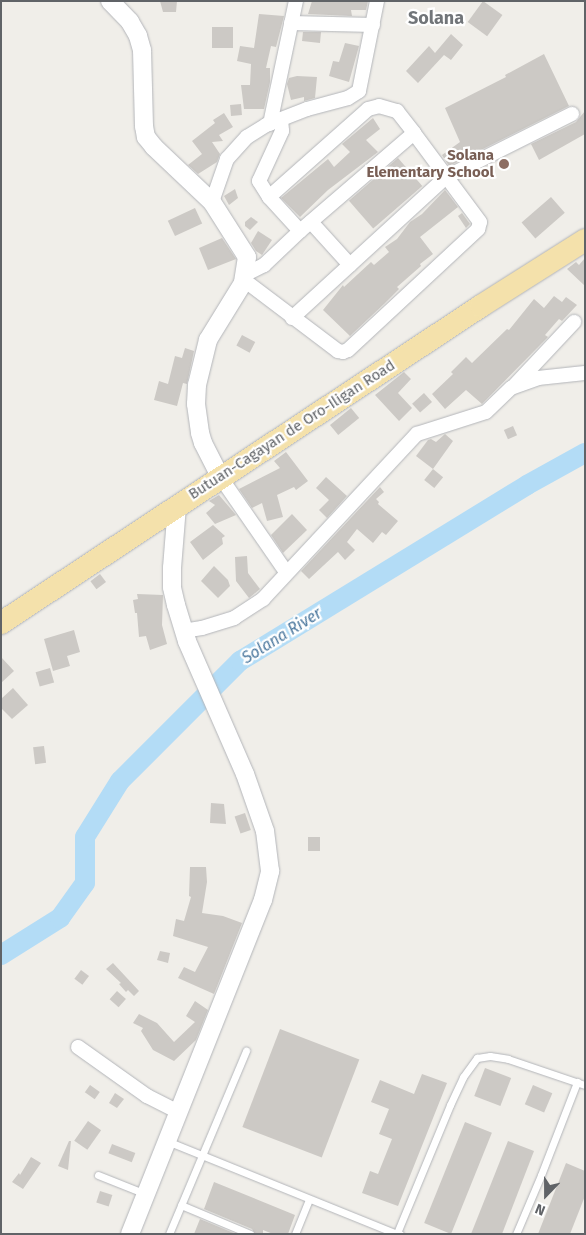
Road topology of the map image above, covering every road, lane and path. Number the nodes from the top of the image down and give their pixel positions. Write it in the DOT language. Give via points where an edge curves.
graph roads {
  1 [pos="110,1"];
  2 [pos="296,1"];
  3 [pos="377,1"];
  4 [pos="291,23"];
  5 [pos="373,25"];
  6 [pos="572,114"];
  7 [pos="275,122"];
  8 [pos="414,133"];
  9 [pos="446,177"];
  10 [pos="269,197"];
  11 [pos="212,202"];
  12 [pos="310,222"];
  13 [pos="300,231"];
  14 [pos="585,240"];
  15 [pos="350,265"];
  16 [pos="245,277"];
  17 [pos="292,318"];
  18 [pos="574,322"];
  19 [pos="585,373"];
  20 [pos="512,388"];
  21 [pos="221,478"];
  22 [pos="178,506"];
  23 [pos="286,572"];
  24 [pos="1,623"];
  25 [pos="185,636"];
  26 [pos="78,1047"];
  27 [pos="246,1051"];
  28 [pos="577,1082"];
  29 [pos="585,1084"];
  30 [pos="178,1112"];
  31 [pos="167,1141"];
  32 [pos="202,1157"];
  33 [pos="98,1176"];
  34 [pos="146,1194"];
  35 [pos="309,1200"];
  36 [pos="181,1205"];
  37 [pos="398,1233"];
  38 [pos="130,1234"];
  39 [pos="170,1234"];
  40 [pos="250,1234"];
  41 [pos="295,1234"];
  42 [pos="516,1234"];
  1 -- 11 [label="street" via="130,22 142,50 146,137"];
  2 -- 4 [label="street"];
  3 -- 5 [label="street"];
  4 -- 5 [label="street"];
  4 -- 7 [label="street"];
  5 -- 7 [label="street" via="359,90 348,98"];
  6 -- 9 [label="street"];
  7 -- 10 [label="street" via="282,131 259,178"];
  7 -- 11 [label="street" via="247,137 227,159"];
  8 -- 9 [label="street"];
  8 -- 10 [label="street" via="397,111 379,106 368,109"];
  8 -- 12 [label="street"];
  9 -- 15 [label="street"];
  9 -- 17 [label="street" via="480,226 356,343 348,350 338,351"];
  10 -- 13 [label="street"];
  11 -- 16 [label="street" via="246,251"];
  12 -- 13 [label="street"];
  12 -- 15 [label="street"];
  13 -- 16 [label="street" via="264,266"];
  14 -- 21 [label="highway, Butuan-Cagayan de Oro-Iligan Road"];
  15 -- 17 [label="street"];
  16 -- 17 [label="street"];
  16 -- 21 [label="street" via="208,340 197,385 200,433"];
  18 -- 20 [label="street"];
  19 -- 20 [label="street" via="538,378"];
  20 -- 23 [label="street" via="486,412 417,434"];
  21 -- 22 [label="highway, Butuan-Cagayan de Oro-Iligan Road"];
  21 -- 23 [label="street"];
  22 -- 24 [label="highway, Butuan-Cagayan de Oro-Iligan Road"];
  22 -- 25 [label="street" via="172,587"];
  23 -- 25 [label="street" via="263,599 234,618"];
  25 -- 30 [label="street" via="245,774 265,831 270,871 263,900"];
  26 -- 30 [label="street" via="147,1096"];
  27 -- 32 [label="lane"];
  28 -- 29 [label="lane"];
  28 -- 37 [label="lane" via="508,1059 477,1058 463,1077 450,1105"];
  28 -- 42 [label="lane"];
  30 -- 31 [label="street"];
  31 -- 32 [label="lane"];
  31 -- 34 [label="street"];
  32 -- 35 [label="lane"];
  32 -- 36 [label="lane"];
  33 -- 34 [label="lane"];
  34 -- 38 [label="street"];
  35 -- 37 [label="lane"];
  35 -- 41 [label="lane"];
  36 -- 39 [label="lane"];
  36 -- 40 [label="lane"];
}
